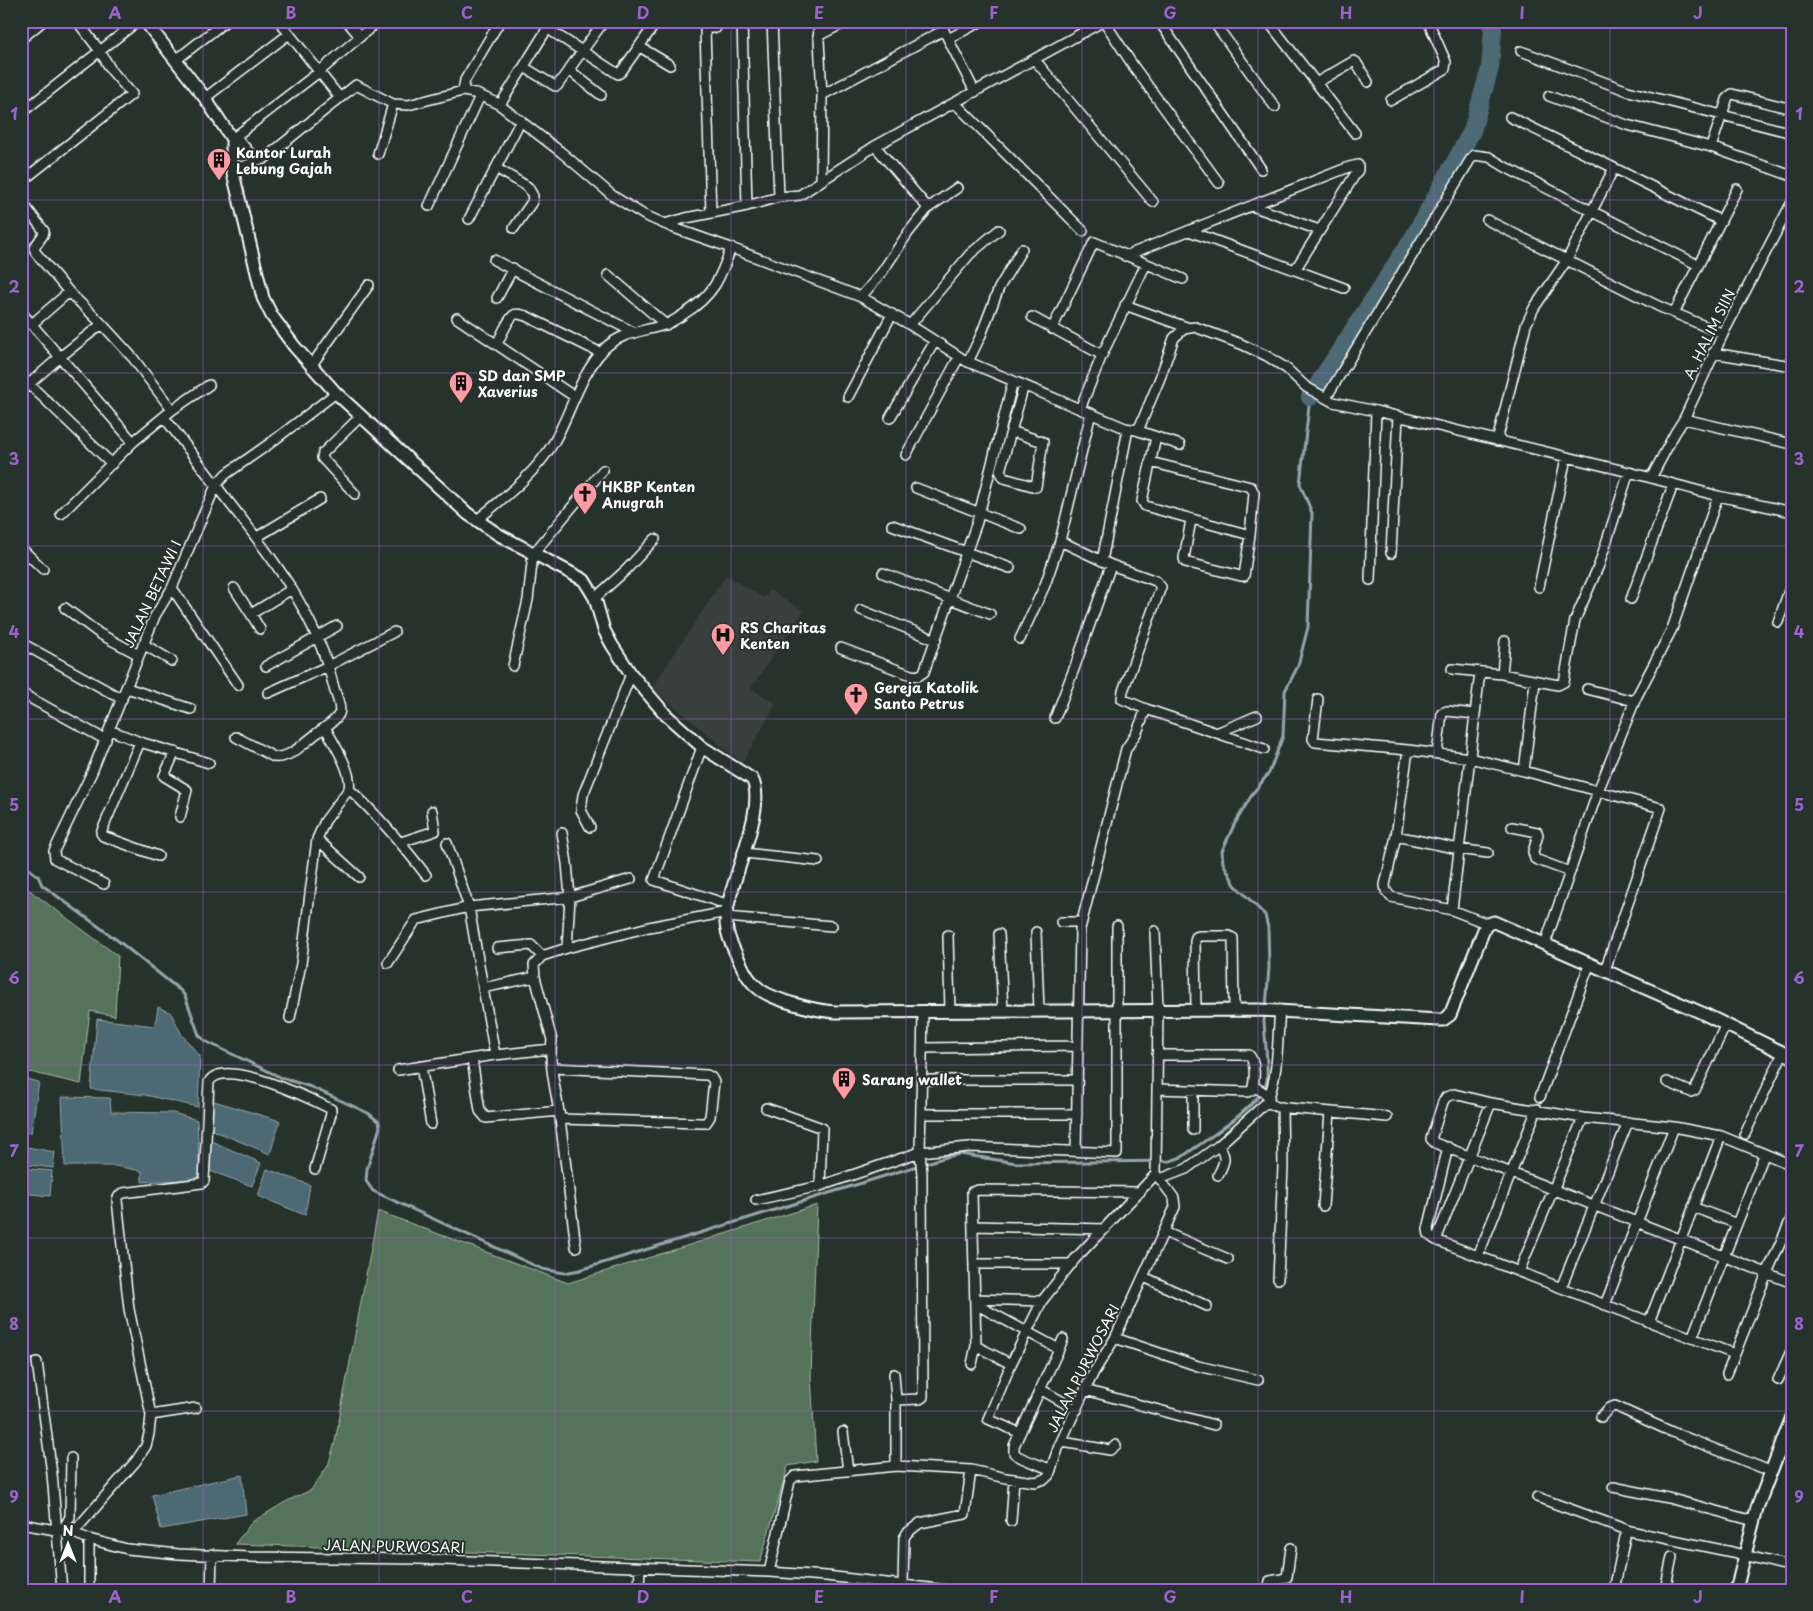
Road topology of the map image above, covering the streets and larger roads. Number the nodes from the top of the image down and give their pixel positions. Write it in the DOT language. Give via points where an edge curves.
graph roads {
  1 [pos="42,21"];
  2 [pos="77,21"];
  3 [pos="138,21"];
  4 [pos="145,21"];
  5 [pos="226,21"];
  6 [pos="279,21"];
  7 [pos="348,21"];
  8 [pos="378,21"];
  9 [pos="500,21"];
  10 [pos="604,21"];
  11 [pos="742,21"];
  12 [pos="772,21"];
  13 [pos="818,21"];
  14 [pos="848,21"];
  15 [pos="939,21"];
  16 [pos="982,21"];
  17 [pos="1080,21"];
  18 [pos="1104,21"];
  19 [pos="1159,21"];
  20 [pos="1213,21"];
  21 [pos="1268,21"];
  22 [pos="1428,21"];
  23 [pos="656,24"];
  24 [pos="550,25"];
  25 [pos="716,28"];
  26 [pos="1085,32"];
  27 [pos="289,34"];
  28 [pos="946,35"];
  29 [pos="818,36"];
  30 [pos="360,37"];
  31 [pos="21,39"];
  32 [pos="640,47"];
  33 [pos="100,51"];
  34 [pos="582,51"];
  35 [pos="1520,51"];
  36 [pos="176,60"];
  37 [pos="1035,60"];
  38 [pos="670,65"];
  39 [pos="524,67"];
  40 [pos="569,70"];
  41 [pos="319,72"];
  42 [pos="1368,82"];
  43 [pos="1316,83"];
  44 [pos="463,91"];
  45 [pos="975,92"];
  46 [pos="601,95"];
  47 [pos="480,96"];
  48 [pos="822,96"];
  49 [pos="1549,96"];
  50 [pos="206,98"];
  51 [pos="340,98"];
  52 [pos="1391,100"];
  53 [pos="955,103"];
  54 [pos="393,104"];
  55 [pos="500,105"];
  56 [pos="1274,107"];
  57 [pos="1792,109"];
  58 [pos="21,113"];
  59 [pos="1722,116"];
  60 [pos="1510,117"];
  61 [pos="521,120"];
  62 [pos="1355,133"];
  63 [pos="1792,133"];
  64 [pos="234,138"];
  65 [pos="875,146"];
  66 [pos="1711,147"];
  67 [pos="378,154"];
  68 [pos="257,160"];
  69 [pos="496,168"];
  70 [pos="1614,168"];
  71 [pos="232,169"];
  72 [pos="1261,169"];
  73 [pos="1792,176"];
  74 [pos="821,181"];
  75 [pos="21,182"];
  76 [pos="1219,183"];
  77 [pos="957,188"];
  78 [pos="1737,189"];
  79 [pos="780,197"];
  80 [pos="21,201"];
  81 [pos="1153,202"];
  82 [pos="1792,202"];
  83 [pos="429,206"];
  84 [pos="747,206"];
  85 [pos="1252,206"];
  86 [pos="928,208"];
  87 [pos="1592,211"];
  88 [pos="711,213"];
  89 [pos="470,219"];
  90 [pos="1487,220"];
  91 [pos="1721,221"];
  92 [pos="664,224"];
  93 [pos="514,228"];
  94 [pos="999,230"];
  95 [pos="1319,230"];
  96 [pos="1083,231"];
  97 [pos="1189,231"];
  98 [pos="731,248"];
  99 [pos="1022,249"];
  100 [pos="1125,256"];
  101 [pos="494,260"];
  102 [pos="1567,260"];
  103 [pos="1146,264"];
  104 [pos="1698,265"];
  105 [pos="513,268"];
  106 [pos="1295,270"];
  107 [pos="608,275"];
  108 [pos="1183,279"];
  109 [pos="369,285"];
  110 [pos="1344,288"];
  111 [pos="69,292"];
  112 [pos="497,298"];
  113 [pos="860,298"];
  114 [pos="1125,305"];
  115 [pos="1674,313"];
  116 [pos="22,314"];
  117 [pos="892,314"];
  118 [pos="1032,317"];
  119 [pos="457,318"];
  120 [pos="32,324"];
  121 [pos="102,324"];
  122 [pos="666,324"];
  123 [pos="910,325"];
  124 [pos="1189,328"];
  125 [pos="1052,329"];
  126 [pos="633,332"];
  127 [pos="1723,334"];
  128 [pos="935,341"];
  129 [pos="497,344"];
  130 [pos="601,353"];
  131 [pos="1714,353"];
  132 [pos="1102,355"];
  133 [pos="60,357"];
  134 [pos="958,357"];
  135 [pos="968,362"];
  136 [pos="311,366"];
  137 [pos="1792,366"];
  138 [pos="1012,380"];
  139 [pos="29,384"];
  140 [pos="209,385"];
  141 [pos="1024,385"];
  142 [pos="21,391"];
  143 [pos="336,393"];
  144 [pos="575,397"];
  145 [pos="848,397"];
  146 [pos="1325,398"];
  147 [pos="1080,409"];
  148 [pos="172,410"];
  149 [pos="1376,411"];
  150 [pos="1092,413"];
  151 [pos="361,416"];
  152 [pos="1398,416"];
  153 [pos="164,417"];
  154 [pos="890,418"];
  155 [pos="1684,419"];
  156 [pos="1132,429"];
  157 [pos="1011,432"];
  158 [pos="1156,437"];
  159 [pos="1497,441"];
  160 [pos="133,442"];
  161 [pos="1180,444"];
  162 [pos="1792,444"];
  163 [pos="906,455"];
  164 [pos="1566,458"];
  165 [pos="1150,462"];
  166 [pos="112,464"];
  167 [pos="603,470"];
  168 [pos="1629,472"];
  169 [pos="1651,478"];
  170 [pos="216,485"];
  171 [pos="1673,485"];
  172 [pos="916,488"];
  173 [pos="355,494"];
  174 [pos="1718,496"];
  175 [pos="320,499"];
  176 [pos="979,512"];
  177 [pos="1792,512"];
  178 [pos="61,514"];
  179 [pos="477,520"];
  180 [pos="1191,520"];
  181 [pos="892,525"];
  182 [pos="1021,529"];
  183 [pos="1250,535"];
  184 [pos="257,537"];
  185 [pos="655,539"];
  186 [pos="1060,541"];
  187 [pos="21,548"];
  188 [pos="966,552"];
  189 [pos="1391,553"];
  190 [pos="534,554"];
  191 [pos="1107,563"];
  192 [pos="1010,568"];
  193 [pos="43,569"];
  194 [pos="883,573"];
  195 [pos="1370,580"];
  196 [pos="1792,582"];
  197 [pos="1539,587"];
  198 [pos="172,588"];
  199 [pos="234,588"];
  200 [pos="292,589"];
  201 [pos="595,598"];
  202 [pos="950,599"];
  203 [pos="1631,599"];
  204 [pos="65,608"];
  205 [pos="861,610"];
  206 [pos="251,614"];
  207 [pos="990,614"];
  208 [pos="1778,622"];
  209 [pos="337,626"];
  210 [pos="260,629"];
  211 [pos="394,632"];
  212 [pos="319,638"];
  213 [pos="1020,639"];
  214 [pos="936,640"];
  215 [pos="1505,641"];
  216 [pos="143,644"];
  217 [pos="21,646"];
  218 [pos="841,648"];
  219 [pos="139,655"];
  220 [pos="172,661"];
  221 [pos="266,666"];
  222 [pos="328,666"];
  223 [pos="513,666"];
  224 [pos="1452,669"];
  225 [pos="1480,672"];
  226 [pos="631,674"];
  227 [pos="1502,674"];
  228 [pos="1535,682"];
  229 [pos="238,685"];
  230 [pos="127,688"];
  231 [pos="1587,689"];
  232 [pos="21,693"];
  233 [pos="268,693"];
  234 [pos="122,699"];
  235 [pos="1318,699"];
  236 [pos="1634,701"];
  237 [pos="191,708"];
  238 [pos="1146,709"];
  239 [pos="1475,714"];
  240 [pos="1257,716"];
  241 [pos="1055,718"];
  242 [pos="325,727"];
  243 [pos="110,730"];
  244 [pos="1219,732"];
  245 [pos="236,738"];
  246 [pos="106,740"];
  247 [pos="140,742"];
  248 [pos="702,747"];
  249 [pos="1264,748"];
  250 [pos="1408,750"];
  251 [pos="175,752"];
  252 [pos="1437,754"];
  253 [pos="1470,758"];
  254 [pos="209,763"];
  255 [pos="1524,771"];
  256 [pos="349,789"];
  257 [pos="1598,791"];
  258 [pos="432,811"];
  259 [pos="180,817"];
  260 [pos="590,827"];
  261 [pos="1512,827"];
  262 [pos="562,832"];
  263 [pos="1396,836"];
  264 [pos="317,839"];
  265 [pos="401,842"];
  266 [pos="447,844"];
  267 [pos="1459,849"];
  268 [pos="744,853"];
  269 [pos="1488,853"];
  270 [pos="158,856"];
  271 [pos="818,861"];
  272 [pos="1570,872"];
  273 [pos="426,875"];
  274 [pos="359,877"];
  275 [pos="631,879"];
  276 [pos="104,884"];
  277 [pos="570,896"];
  278 [pos="469,908"];
  279 [pos="1452,910"];
  280 [pos="727,911"];
  281 [pos="1061,922"];
  282 [pos="1081,922"];
  283 [pos="1488,924"];
  284 [pos="832,926"];
  285 [pos="1117,926"];
  286 [pos="1155,931"];
  287 [pos="1036,932"];
  288 [pos="999,934"];
  289 [pos="948,935"];
  290 [pos="1545,944"];
  291 [pos="497,948"];
  292 [pos="567,948"];
  293 [pos="542,956"];
  294 [pos="388,963"];
  295 [pos="1590,963"];
  296 [pos="1605,970"];
  297 [pos="535,976"];
  298 [pos="483,988"];
  299 [pos="1158,1010"];
  300 [pos="1196,1010"];
  301 [pos="1234,1010"];
  302 [pos="1278,1010"];
  303 [pos="950,1011"];
  304 [pos="1003,1011"];
  305 [pos="1039,1011"];
  306 [pos="1078,1011"];
  307 [pos="1118,1011"];
  308 [pos="923,1012"];
  309 [pos="290,1018"];
  310 [pos="1726,1024"];
  311 [pos="1077,1046"];
  312 [pos="923,1048"];
  313 [pos="551,1049"];
  314 [pos="495,1055"];
  315 [pos="1157,1055"];
  316 [pos="1787,1055"];
  317 [pos="472,1059"];
  318 [pos="421,1066"];
  319 [pos="552,1068"];
  320 [pos="398,1070"];
  321 [pos="922,1080"];
  322 [pos="1077,1080"];
  323 [pos="1667,1082"];
  324 [pos="1157,1089"];
  325 [pos="1192,1090"];
  326 [pos="1262,1093"];
  327 [pos="1540,1097"];
  328 [pos="1491,1103"];
  329 [pos="1282,1107"];
  330 [pos="766,1108"];
  331 [pos="1537,1109"];
  332 [pos="1330,1112"];
  333 [pos="922,1114"];
  334 [pos="1077,1114"];
  335 [pos="559,1115"];
  336 [pos="1388,1117"];
  337 [pos="1583,1118"];
  338 [pos="1628,1122"];
  339 [pos="431,1124"];
  340 [pos="1674,1127"];
  341 [pos="1193,1130"];
  342 [pos="1745,1134"];
  343 [pos="1721,1136"];
  344 [pos="1218,1146"];
  345 [pos="1448,1147"];
  346 [pos="1076,1151"];
  347 [pos="921,1154"];
  348 [pos="1764,1155"];
  349 [pos="1469,1156"];
  350 [pos="1792,1165"];
  351 [pos="315,1169"];
  352 [pos="1512,1173"];
  353 [pos="1158,1174"];
  354 [pos="1218,1175"];
  355 [pos="820,1186"];
  356 [pos="1554,1189"];
  357 [pos="1140,1192"];
  358 [pos="756,1200"];
  359 [pos="1594,1205"];
  360 [pos="1323,1206"];
  361 [pos="1694,1206"];
  362 [pos="1792,1218"];
  363 [pos="1637,1222"];
  364 [pos="1737,1224"];
  365 [pos="974,1226"];
  366 [pos="1105,1229"];
  367 [pos="1164,1232"];
  368 [pos="1681,1239"];
  369 [pos="1436,1240"];
  370 [pos="576,1247"];
  371 [pos="1478,1256"];
  372 [pos="1724,1256"];
  373 [pos="1228,1259"];
  374 [pos="974,1264"];
  375 [pos="1072,1264"];
  376 [pos="1519,1272"];
  377 [pos="1767,1273"];
  378 [pos="1144,1277"];
  379 [pos="1278,1279"];
  380 [pos="1792,1283"];
  381 [pos="1561,1288"];
  382 [pos="975,1302"];
  383 [pos="1042,1302"];
  384 [pos="1605,1305"];
  385 [pos="1207,1306"];
  386 [pos="1649,1322"];
  387 [pos="1026,1332"];
  388 [pos="1115,1338"];
  389 [pos="1692,1338"];
  390 [pos="1063,1339"];
  391 [pos="976,1346"];
  392 [pos="1059,1349"];
  393 [pos="1792,1349"];
  394 [pos="1734,1354"];
  395 [pos="37,1362"];
  396 [pos="972,1364"];
  397 [pos="1011,1364"];
  398 [pos="894,1374"];
  399 [pos="1727,1374"];
  400 [pos="1258,1380"];
  401 [pos="1778,1380"];
  402 [pos="1040,1389"];
  403 [pos="1085,1390"];
  404 [pos="896,1400"];
  405 [pos="196,1408"];
  406 [pos="1077,1410"];
  407 [pos="151,1414"];
  408 [pos="1601,1417"];
  409 [pos="1792,1417"];
  410 [pos="1214,1424"];
  411 [pos="843,1432"];
  412 [pos="1020,1433"];
  413 [pos="1062,1442"];
  414 [pos="1116,1445"];
  415 [pos="1785,1453"];
  416 [pos="71,1458"];
  417 [pos="896,1466"];
  418 [pos="1764,1469"];
  419 [pos="972,1470"];
  420 [pos="1051,1470"];
  421 [pos="848,1471"];
  422 [pos="1014,1479"];
  423 [pos="1613,1487"];
  424 [pos="1537,1497"];
  425 [pos="1747,1519"];
  426 [pos="1011,1521"];
  427 [pos="21,1524"];
  428 [pos="59,1531"];
  429 [pos="73,1533"];
  430 [pos="1625,1538"];
  431 [pos="89,1539"];
  432 [pos="1291,1548"];
  433 [pos="212,1554"];
  434 [pos="1744,1555"];
  435 [pos="1672,1557"];
  436 [pos="1792,1567"];
  437 [pos="640,1568"];
  438 [pos="769,1572"];
  439 [pos="903,1586"];
  440 [pos="62,1590"];
  441 [pos="89,1590"];
  442 [pos="211,1590"];
  443 [pos="639,1590"];
  444 [pos="946,1590"];
  445 [pos="1268,1590"];
  446 [pos="1614,1590"];
  447 [pos="1666,1590"];
  448 [pos="1736,1590"];
  1 -- 31 [label="street"];
  2 -- 33 [label="street"];
  3 -- 33 [label="street"];
  4 -- 36 [label="street"];
  5 -- 36 [label="street"];
  6 -- 27 [label="street"];
  7 -- 30 [label="street"];
  8 -- 30 [label="street"];
  9 -- 44 [label="street" via="465,80"];
  10 -- 34 [label="street"];
  11 -- 84 [label="street"];
  12 -- 79 [label="street"];
  13 -- 29 [label="street"];
  14 -- 29 [label="street"];
  15 -- 28 [label="street"];
  16 -- 28 [label="street"];
  17 -- 26 [label="street"];
  18 -- 26 [label="street"];
  18 -- 76 [label="street"];
  19 -- 72 [label="street"];
  20 -- 56 [label="street"];
  21 -- 43 [label="street"];
  22 -- 52 [label="street" via="1446,62 1445,69"];
  23 -- 32 [label="street"];
  24 -- 34 [label="street"];
  24 -- 39 [label="street"];
  25 -- 88 [label="street" via="705,30"];
  26 -- 37 [label="street"];
  27 -- 41 [label="street"];
  27 -- 50 [label="street"];
  28 -- 45 [label="street"];
  28 -- 48 [label="street"];
  29 -- 48 [label="street"];
  30 -- 41 [label="street"];
  32 -- 34 [label="street" via="618,74"];
  32 -- 38 [label="street"];
  33 -- 58 [label="street"];
  33 -- 75 [label="street" via="131,95"];
  34 -- 40 [label="street"];
  35 -- 59 [label="street" via="1628,91"];
  36 -- 50 [label="street"];
  37 -- 45 [label="street"];
  37 -- 81 [label="street"];
  39 -- 40 [label="street" via="554,86"];
  39 -- 55 [label="street"];
  40 -- 46 [label="street"];
  41 -- 51 [label="street"];
  41 -- 64 [label="street"];
  42 -- 43 [label="street" via="1354,61"];
  43 -- 62 [label="street"];
  44 -- 47 [label="street"];
  44 -- 54 [label="street" via="408,105"];
  45 -- 53 [label="street"];
  47 -- 55 [label="street"];
  47 -- 83 [label="street"];
  48 -- 74 [label="street"];
  49 -- 66 [label="street" via="1627,125"];
  50 -- 64 [label="street"];
  51 -- 54 [label="street" via="356,85"];
  51 -- 68 [label="street" via="269,156"];
  53 -- 65 [label="street"];
  53 -- 96 [label="street"];
  54 -- 67 [label="street"];
  55 -- 61 [label="street"];
  57 -- 59 [label="street" via="1732,94"];
  59 -- 63 [label="street"];
  59 -- 66 [label="street"];
  60 -- 70 [label="street"];
  61 -- 69 [label="street"];
  61 -- 92 [label="street" via="620,202"];
  64 -- 68 [label="street"];
  64 -- 71 [label="street"];
  65 -- 74 [label="street"];
  65 -- 86 [label="street"];
  66 -- 73 [label="street"];
  68 -- 71 [label="street"];
  69 -- 89 [label="street"];
  69 -- 93 [label="street" via="528,187 534,196"];
  70 -- 87 [label="street"];
  70 -- 91 [label="street"];
  71 -- 136 [label="street" via="263,298"];
  74 -- 79 [label="street" via="800,195"];
  77 -- 86 [label="street"];
  78 -- 91 [label="street"];
  79 -- 84 [label="street"];
  80 -- 111 [label="street" via="44,231 34,248 36,253"];
  82 -- 127 [label="street, A. HALIM SIIN"];
  84 -- 88 [label="street"];
  85 -- 95 [label="street"];
  85 -- 95 [label="street" via="1358,165 1358,170"];
  85 -- 97 [label="street"];
  86 -- 113 [label="street"];
  87 -- 102 [label="street"];
  87 -- 104 [label="street"];
  87 -- 146 [label="street" via="1488,157 1474,155"];
  88 -- 92 [label="street"];
  90 -- 102 [label="street"];
  91 -- 104 [label="street"];
  92 -- 98 [label="street"];
  94 -- 123 [label="street" via="964,260"];
  95 -- 106 [label="street"];
  97 -- 100 [label="street"];
  97 -- 106 [label="street"];
  98 -- 113 [label="street"];
  98 -- 122 [label="street" via="713,290 689,311"];
  99 -- 135 [label="street" via="999,288"];
  100 -- 103 [label="street"];
  100 -- 125 [label="street" via="1094,242"];
  101 -- 105 [label="street"];
  102 -- 115 [label="street"];
  102 -- 159 [label="street" via="1526,325"];
  103 -- 108 [label="street"];
  103 -- 114 [label="street"];
  104 -- 115 [label="street"];
  105 -- 112 [label="street"];
  105 -- 126 [label="street"];
  106 -- 110 [label="street"];
  107 -- 122 [label="street"];
  109 -- 136 [label="street"];
  111 -- 120 [label="street"];
  111 -- 121 [label="street"];
  113 -- 117 [label="street"];
  114 -- 124 [label="street"];
  114 -- 132 [label="street"];
  115 -- 127 [label="street"];
  116 -- 120 [label="street"];
  117 -- 123 [label="street"];
  117 -- 145 [label="street"];
  118 -- 125 [label="street"];
  119 -- 129 [label="street"];
  120 -- 133 [label="street"];
  121 -- 133 [label="street"];
  121 -- 148 [label="street" via="133,358"];
  122 -- 126 [label="street"];
  123 -- 128 [label="street"];
  124 -- 146 [label="street" via="1199,328 1262,353"];
  124 -- 156 [label="street" via="1174,338 1140,425"];
  125 -- 132 [label="street"];
  126 -- 130 [label="street" via="620,336"];
  127 -- 131 [label="street, A. HALIM SIIN"];
  128 -- 134 [label="street"];
  128 -- 154 [label="street"];
  129 -- 130 [label="street" via="510,319 520,314"];
  129 -- 144 [label="street"];
  130 -- 144 [label="street"];
  131 -- 137 [label="street"];
  131 -- 155 [label="street, A. HALIM SIIN"];
  132 -- 147 [label="street"];
  133 -- 139 [label="street"];
  133 -- 160 [label="street"];
  134 -- 135 [label="street"];
  134 -- 163 [label="street"];
  135 -- 138 [label="street"];
  136 -- 143 [label="street"];
  138 -- 141 [label="street"];
  138 -- 176 [label="street"];
  139 -- 142 [label="street"];
  139 -- 166 [label="street"];
  140 -- 148 [label="street"];
  141 -- 147 [label="street"];
  141 -- 157 [label="street"];
  143 -- 151 [label="street"];
  143 -- 170 [label="street, JALAN BETAWI I" via="226,474"];
  144 -- 179 [label="street" via="563,425 537,467"];
  146 -- 149 [label="street"];
  147 -- 150 [label="street"];
  148 -- 153 [label="street"];
  149 -- 152 [label="street"];
  149 -- 195 [label="street"];
  150 -- 156 [label="street"];
  150 -- 186 [label="street"];
  151 -- 173 [label="street" via="323,453 322,458"];
  151 -- 179 [label="street"];
  152 -- 159 [label="street"];
  152 -- 189 [label="street"];
  153 -- 160 [label="street"];
  153 -- 170 [label="street"];
  155 -- 162 [label="street"];
  155 -- 169 [label="street, A. HALIM SIIN"];
  156 -- 158 [label="street"];
  156 -- 191 [label="street"];
  157 -- 157 [label="street" via="1043,442 1036,488 1004,478 1001,474"];
  158 -- 161 [label="street"];
  158 -- 165 [label="street"];
  159 -- 164 [label="street"];
  160 -- 166 [label="street"];
  164 -- 168 [label="street"];
  164 -- 197 [label="street"];
  165 -- 180 [label="street" via="1143,504"];
  165 -- 183 [label="street" via="1251,488 1254,493"];
  166 -- 178 [label="street"];
  167 -- 190 [label="street"];
  168 -- 169 [label="street"];
  168 -- 228 [label="street" via="1598,565 1575,620 1564,682 1558,685"];
  169 -- 171 [label="street"];
  170 -- 184 [label="street"];
  170 -- 198 [label="street, JALAN BETAWI I"];
  171 -- 174 [label="street"];
  171 -- 203 [label="street"];
  172 -- 176 [label="street"];
  174 -- 177 [label="street"];
  174 -- 236 [label="street" via="1672,629"];
  175 -- 184 [label="street"];
  176 -- 182 [label="street"];
  176 -- 188 [label="street"];
  179 -- 190 [label="street"];
  180 -- 183 [label="street"];
  180 -- 183 [label="street" via="1184,561 1199,566 1244,576"];
  181 -- 188 [label="street"];
  184 -- 200 [label="street"];
  185 -- 201 [label="street"];
  186 -- 191 [label="street"];
  186 -- 213 [label="street" via="1045,585"];
  187 -- 193 [label="street"];
  188 -- 192 [label="street"];
  188 -- 202 [label="street"];
  190 -- 201 [label="street" via="584,580"];
  190 -- 223 [label="street"];
  191 -- 238 [label="street" via="1156,581 1161,587 1121,696 1124,701"];
  191 -- 241 [label="street"];
  194 -- 202 [label="street"];
  196 -- 208 [label="street"];
  198 -- 216 [label="street, JALAN BETAWI I"];
  198 -- 229 [label="street"];
  199 -- 206 [label="street"];
  200 -- 206 [label="street"];
  200 -- 212 [label="street"];
  201 -- 226 [label="street" via="608,638"];
  202 -- 207 [label="street"];
  202 -- 214 [label="street"];
  204 -- 219 [label="street" via="100,634"];
  205 -- 214 [label="street"];
  206 -- 210 [label="street"];
  209 -- 212 [label="street"];
  211 -- 222 [label="street"];
  212 -- 221 [label="street"];
  212 -- 222 [label="street"];
  214 -- 218 [label="street" via="924,672 918,676"];
  215 -- 227 [label="street"];
  216 -- 219 [label="street, JALAN BETAWI I"];
  216 -- 220 [label="street"];
  217 -- 234 [label="street" via="26,645"];
  219 -- 230 [label="street, JALAN BETAWI I"];
  222 -- 233 [label="street"];
  222 -- 242 [label="street" via="339,713"];
  224 -- 225 [label="street"];
  225 -- 227 [label="street"];
  225 -- 239 [label="street"];
  226 -- 248 [label="street" via="666,715"];
  226 -- 260 [label="street" via="583,795 580,810"];
  227 -- 228 [label="street"];
  228 -- 255 [label="street"];
  230 -- 234 [label="street, JALAN BETAWI I"];
  230 -- 237 [label="street"];
  231 -- 236 [label="street"];
  232 -- 246 [label="street"];
  234 -- 243 [label="street, JALAN BETAWI I"];
  235 -- 250 [label="street" via="1314,742"];
  236 -- 257 [label="street"];
  238 -- 244 [label="street"];
  238 -- 282 [label="street" via="1126,749"];
  239 -- 252 [label="street" via="1442,713"];
  239 -- 253 [label="street"];
  240 -- 244 [label="street"];
  242 -- 245 [label="street" via="280,758"];
  242 -- 256 [label="street" via="344,762"];
  243 -- 246 [label="street, JALAN BETAWI I"];
  243 -- 247 [label="street"];
  244 -- 249 [label="street"];
  246 -- 276 [label="street, JALAN BETAWI I" via="54,855 55,859"];
  247 -- 251 [label="street"];
  247 -- 270 [label="street" via="102,835"];
  248 -- 268 [label="street" via="752,779 756,786 757,796"];
  248 -- 280 [label="street" via="654,880"];
  250 -- 252 [label="street"];
  250 -- 263 [label="street"];
  251 -- 254 [label="street"];
  251 -- 259 [label="street" via="164,776 187,790"];
  252 -- 253 [label="street"];
  253 -- 255 [label="street"];
  253 -- 267 [label="street"];
  255 -- 257 [label="street"];
  256 -- 264 [label="street" via="325,821"];
  256 -- 265 [label="street"];
  257 -- 272 [label="street"];
  257 -- 296 [label="street" via="1660,806 1661,810"];
  258 -- 265 [label="street" via="436,831"];
  261 -- 272 [label="street" via="1536,832 1535,859"];
  262 -- 277 [label="street"];
  263 -- 267 [label="street"];
  263 -- 279 [label="street" via="1385,885 1387,894"];
  264 -- 274 [label="street"];
  264 -- 309 [label="street" via="301,964"];
  265 -- 273 [label="street"];
  266 -- 278 [label="street"];
  267 -- 269 [label="street"];
  267 -- 279 [label="street"];
  268 -- 271 [label="street"];
  268 -- 280 [label="street"];
  272 -- 290 [label="street"];
  275 -- 277 [label="street"];
  277 -- 278 [label="street"];
  277 -- 292 [label="street"];
  278 -- 294 [label="street" via="416,920"];
  278 -- 298 [label="street"];
  279 -- 283 [label="street"];
  280 -- 284 [label="street"];
  280 -- 292 [label="street"];
  280 -- 308 [label="street" via="730,942 747,975 757,988 769,995 828,1012"];
  281 -- 282 [label="street"];
  282 -- 306 [label="street"];
  283 -- 290 [label="street" via="1497,923"];
  283 -- 302 [label="street" via="1450,1015 1443,1020"];
  285 -- 307 [label="street"];
  286 -- 299 [label="street"];
  287 -- 305 [label="street"];
  288 -- 304 [label="street"];
  289 -- 303 [label="street"];
  290 -- 295 [label="street"];
  291 -- 293 [label="street" via="531,945"];
  292 -- 293 [label="street"];
  293 -- 297 [label="street" via="534,965"];
  295 -- 296 [label="street"];
  295 -- 327 [label="street"];
  296 -- 310 [label="street"];
  297 -- 298 [label="street"];
  297 -- 313 [label="street" via="552,1040"];
  298 -- 314 [label="street"];
  299 -- 300 [label="street"];
  299 -- 307 [label="street"];
  299 -- 315 [label="street"];
  300 -- 301 [label="street"];
  300 -- 301 [label="street" via="1196,938 1199,936 1233,939"];
  301 -- 302 [label="street"];
  302 -- 326 [label="street" via="1276,1071"];
  303 -- 304 [label="street"];
  303 -- 308 [label="street"];
  304 -- 305 [label="street"];
  305 -- 306 [label="street"];
  306 -- 307 [label="street"];
  306 -- 311 [label="street"];
  307 -- 346 [label="street" via="1117,1153"];
  308 -- 312 [label="street"];
  310 -- 316 [label="street"];
  310 -- 323 [label="street" via="1695,1090 1691,1092"];
  311 -- 312 [label="street"];
  311 -- 322 [label="street"];
  312 -- 321 [label="street"];
  313 -- 314 [label="street"];
  313 -- 319 [label="street"];
  314 -- 317 [label="street"];
  315 -- 324 [label="street"];
  315 -- 326 [label="street" via="1248,1055 1253,1060"];
  316 -- 342 [label="street"];
  317 -- 318 [label="street"];
  317 -- 335 [label="street" via="480,1111 486,1118"];
  318 -- 320 [label="street"];
  318 -- 339 [label="street"];
  319 -- 335 [label="street"];
  319 -- 335 [label="street" via="706,1075 714,1082 710,1117 706,1123"];
  321 -- 322 [label="street"];
  321 -- 333 [label="street"];
  322 -- 334 [label="street"];
  324 -- 325 [label="street"];
  324 -- 353 [label="street"];
  325 -- 326 [label="street"];
  325 -- 341 [label="street"];
  326 -- 329 [label="street"];
  326 -- 344 [label="street"];
  328 -- 331 [label="street"];
  328 -- 345 [label="street" via="1454,1094 1446,1097 1431,1139"];
  328 -- 349 [label="street"];
  329 -- 332 [label="street"];
  329 -- 379 [label="street"];
  330 -- 355 [label="street" via="822,1128"];
  331 -- 337 [label="street"];
  331 -- 352 [label="street"];
  332 -- 336 [label="street"];
  332 -- 360 [label="street"];
  333 -- 334 [label="street"];
  333 -- 347 [label="street"];
  334 -- 346 [label="street"];
  335 -- 370 [label="street"];
  337 -- 338 [label="street"];
  337 -- 356 [label="street"];
  338 -- 340 [label="street"];
  338 -- 359 [label="street"];
  340 -- 343 [label="street"];
  340 -- 363 [label="street"];
  343 -- 348 [label="street"];
  343 -- 361 [label="street"];
  344 -- 353 [label="street" via="1186,1169"];
  344 -- 354 [label="street" via="1225,1158"];
  345 -- 349 [label="street"];
  345 -- 369 [label="street" via="1428,1229 1429,1235"];
  346 -- 347 [label="street" via="969,1147"];
  347 -- 355 [label="street"];
  347 -- 404 [label="street" via="923,1397"];
  348 -- 350 [label="street"];
  348 -- 364 [label="street"];
  349 -- 352 [label="street"];
  349 -- 369 [label="street"];
  351 -- 407 [label="street" via="331,1109 243,1074 218,1074 209,1082 204,1181 119,1196 130,1309"];
  352 -- 356 [label="street"];
  352 -- 371 [label="street"];
  353 -- 357 [label="street"];
  353 -- 367 [label="street, JALAN PURWOSARI" via="1174,1198 1175,1207"];
  355 -- 358 [label="street"];
  356 -- 359 [label="street"];
  356 -- 376 [label="street"];
  357 -- 365 [label="street" via="974,1190"];
  357 -- 366 [label="street"];
  359 -- 363 [label="street"];
  359 -- 381 [label="street"];
  361 -- 364 [label="street"];
  361 -- 368 [label="street"];
  362 -- 377 [label="street"];
  363 -- 368 [label="street"];
  363 -- 384 [label="street"];
  364 -- 372 [label="street"];
  365 -- 366 [label="street"];
  365 -- 374 [label="street"];
  366 -- 375 [label="street"];
  367 -- 373 [label="street"];
  367 -- 378 [label="street, JALAN PURWOSARI"];
  368 -- 372 [label="street"];
  368 -- 386 [label="street"];
  369 -- 371 [label="street"];
  371 -- 376 [label="street"];
  372 -- 377 [label="street"];
  372 -- 389 [label="street"];
  374 -- 375 [label="street"];
  374 -- 382 [label="street"];
  375 -- 383 [label="street"];
  376 -- 381 [label="street"];
  377 -- 380 [label="street"];
  377 -- 394 [label="street"];
  378 -- 385 [label="street"];
  378 -- 388 [label="street, JALAN PURWOSARI"];
  381 -- 384 [label="street"];
  382 -- 383 [label="street"];
  382 -- 387 [label="street"];
  382 -- 391 [label="street"];
  383 -- 387 [label="street"];
  384 -- 386 [label="street"];
  386 -- 389 [label="street"];
  387 -- 392 [label="street"];
  387 -- 397 [label="street"];
  388 -- 400 [label="street" via="1198,1366"];
  388 -- 403 [label="street, JALAN PURWOSARI"];
  389 -- 394 [label="street"];
  390 -- 392 [label="street"];
  391 -- 396 [label="street"];
  391 -- 397 [label="street"];
  392 -- 402 [label="street"];
  393 -- 401 [label="street"];
  394 -- 399 [label="street"];
  395 -- 428 [label="street"];
  397 -- 412 [label="street" via="988,1419"];
  398 -- 404 [label="street"];
  402 -- 406 [label="street"];
  402 -- 412 [label="street"];
  403 -- 406 [label="street, JALAN PURWOSARI"];
  403 -- 410 [label="street"];
  404 -- 417 [label="street"];
  405 -- 407 [label="street"];
  406 -- 413 [label="street, JALAN PURWOSARI"];
  407 -- 429 [label="street" via="146,1446"];
  408 -- 418 [label="street" via="1615,1406"];
  409 -- 415 [label="street"];
  411 -- 421 [label="street"];
  412 -- 420 [label="street" via="1014,1446 1017,1457"];
  413 -- 414 [label="street" via="1110,1450"];
  413 -- 420 [label="street, JALAN PURWOSARI"];
  415 -- 418 [label="street"];
  416 -- 428 [label="street" via="70,1517"];
  417 -- 419 [label="street"];
  417 -- 421 [label="street"];
  418 -- 425 [label="street"];
  419 -- 422 [label="street"];
  419 -- 439 [label="street" via="965,1514 920,1523 904,1538"];
  420 -- 422 [label="street" via="1040,1482"];
  421 -- 438 [label="street" via="791,1479"];
  422 -- 426 [label="street"];
  423 -- 425 [label="street"];
  424 -- 434 [label="street" via="1630,1531"];
  425 -- 434 [label="street"];
  427 -- 428 [label="street, JALAN PURWOSARI"];
  428 -- 429 [label="street, JALAN PURWOSARI"];
  428 -- 440 [label="street"];
  429 -- 431 [label="street, JALAN PURWOSARI"];
  430 -- 446 [label="street"];
  431 -- 433 [label="street, JALAN PURWOSARI" via="148,1552"];
  431 -- 441 [label="street"];
  432 -- 445 [label="street" via="1286,1576 1270,1581"];
  433 -- 437 [label="street, JALAN PURWOSARI"];
  433 -- 442 [label="street"];
  434 -- 436 [label="street"];
  434 -- 448 [label="street"];
  435 -- 447 [label="street"];
  437 -- 438 [label="street, JALAN PURWOSARI"];
  437 -- 443 [label="street"];
  438 -- 439 [label="street, JALAN PURWOSARI"];
  439 -- 444 [label="street, JALAN PURWOSARI"];
}
